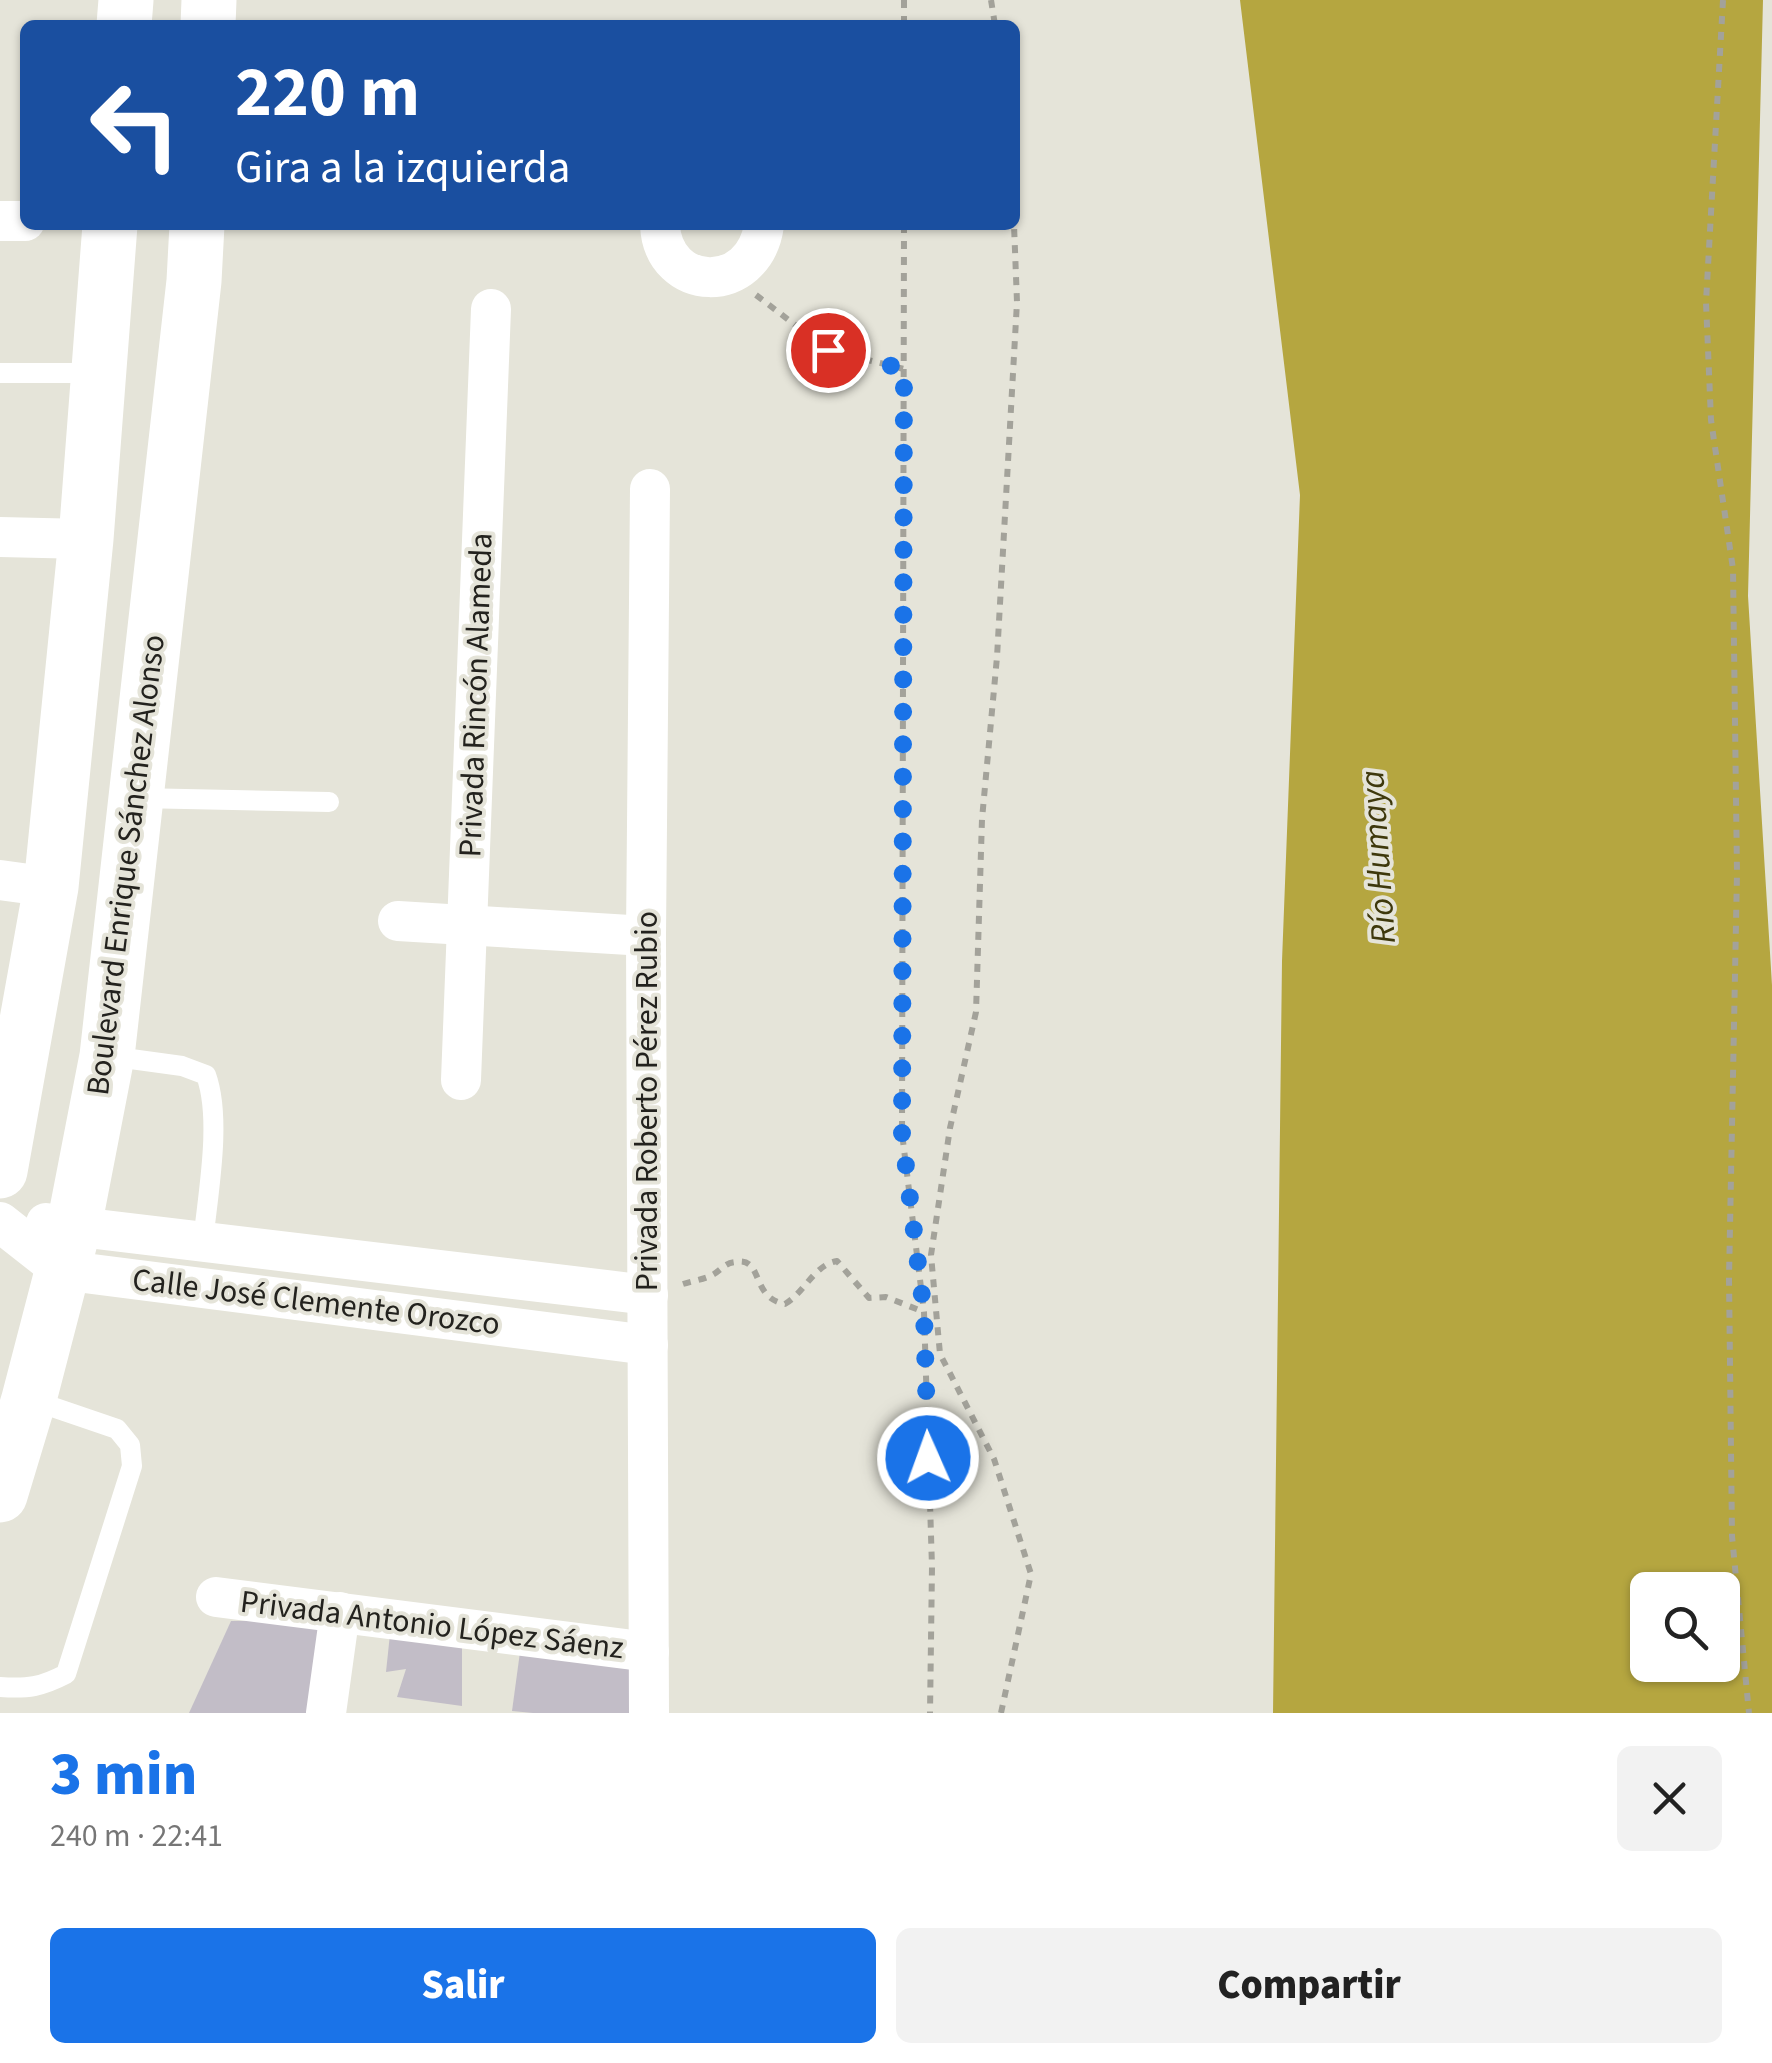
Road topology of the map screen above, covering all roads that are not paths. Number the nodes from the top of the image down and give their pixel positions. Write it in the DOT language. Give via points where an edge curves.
graph roads {
  1 [pos="110,230"];
  2 [pos="197,230"];
  3 [pos="661,230"];
  4 [pos="763,230"];
  5 [pos="490,309"];
  6 [pos="0,373"];
  7 [pos="98,373"];
  8 [pos="650,489"];
  9 [pos="0,537"];
  10 [pos="86,540"];
  11 [pos="136,798"];
  12 [pos="329,802"];
  13 [pos="26,884"];
  14 [pos="398,921"];
  15 [pos="468,926"];
  16 [pos="646,936"];
  17 [pos="107,1056"];
  18 [pos="461,1080"];
  19 [pos="0,1171"];
  20 [pos="0,1219"];
  21 [pos="204,1242"];
  22 [pos="67,1248"];
  23 [pos="648,1295"];
  24 [pos="648,1345"];
  25 [pos="29,1399"];
  26 [pos="0,1495"];
  27 [pos="216,1597"];
  28 [pos="340,1612"];
  29 [pos="649,1652"];
  30 [pos="0,1687"];
  31 [pos="326,1713"];
  32 [pos="649,1713"];
  1 -- 7 [label="main road"];
  2 -- 11 [label="main road, Boulevard Enrique Sánchez Alonso"];
  3 -- 4 [label="street" via="675,262 708,278 747,264"];
  5 -- 15 [label="street, Privada Rincón Alameda"];
  6 -- 7 [label="lane"];
  7 -- 10 [label="main road"];
  8 -- 16 [label="street, Privada Roberto Pérez Rubio"];
  9 -- 10 [label="street"];
  10 -- 13 [label="main road"];
  11 -- 12 [label="lane"];
  11 -- 17 [label="main road, Boulevard Enrique Sánchez Alonso"];
  13 -- 19 [label="main road"];
  14 -- 15 [label="street"];
  15 -- 16 [label="street"];
  15 -- 18 [label="street, Privada Rincón Alameda"];
  16 -- 23 [label="street, Privada Roberto Pérez Rubio"];
  17 -- 21 [label="lane" via="206,1075 214,1118"];
  17 -- 22 [label="main road, Boulevard Enrique Sánchez Alonso"];
  20 -- 22 [label="street"];
  21 -- 22 [label="street, Calle José Clemente Orozco"];
  21 -- 23 [label="street, Calle José Clemente Orozco"];
  22 -- 24 [label="street, Calle José Clemente Orozco"];
  22 -- 25 [label="main road, Boulevard Enrique Sánchez Alonso"];
  23 -- 24 [label="street, Privada Roberto Pérez Rubio"];
  24 -- 29 [label="street, Privada Roberto Pérez Rubio"];
  25 -- 26 [label="main road, Boulevard Enrique Sánchez Alonso"];
  25 -- 30 [label="lane" via="117,1429 130,1445 132,1466 66,1674 44,1686"];
  27 -- 28 [label="street, Privada Antonio López Sáenz"];
  28 -- 29 [label="street, Privada Antonio López Sáenz"];
  28 -- 31 [label="street"];
  29 -- 32 [label="street, Privada Roberto Pérez Rubio"];
}
